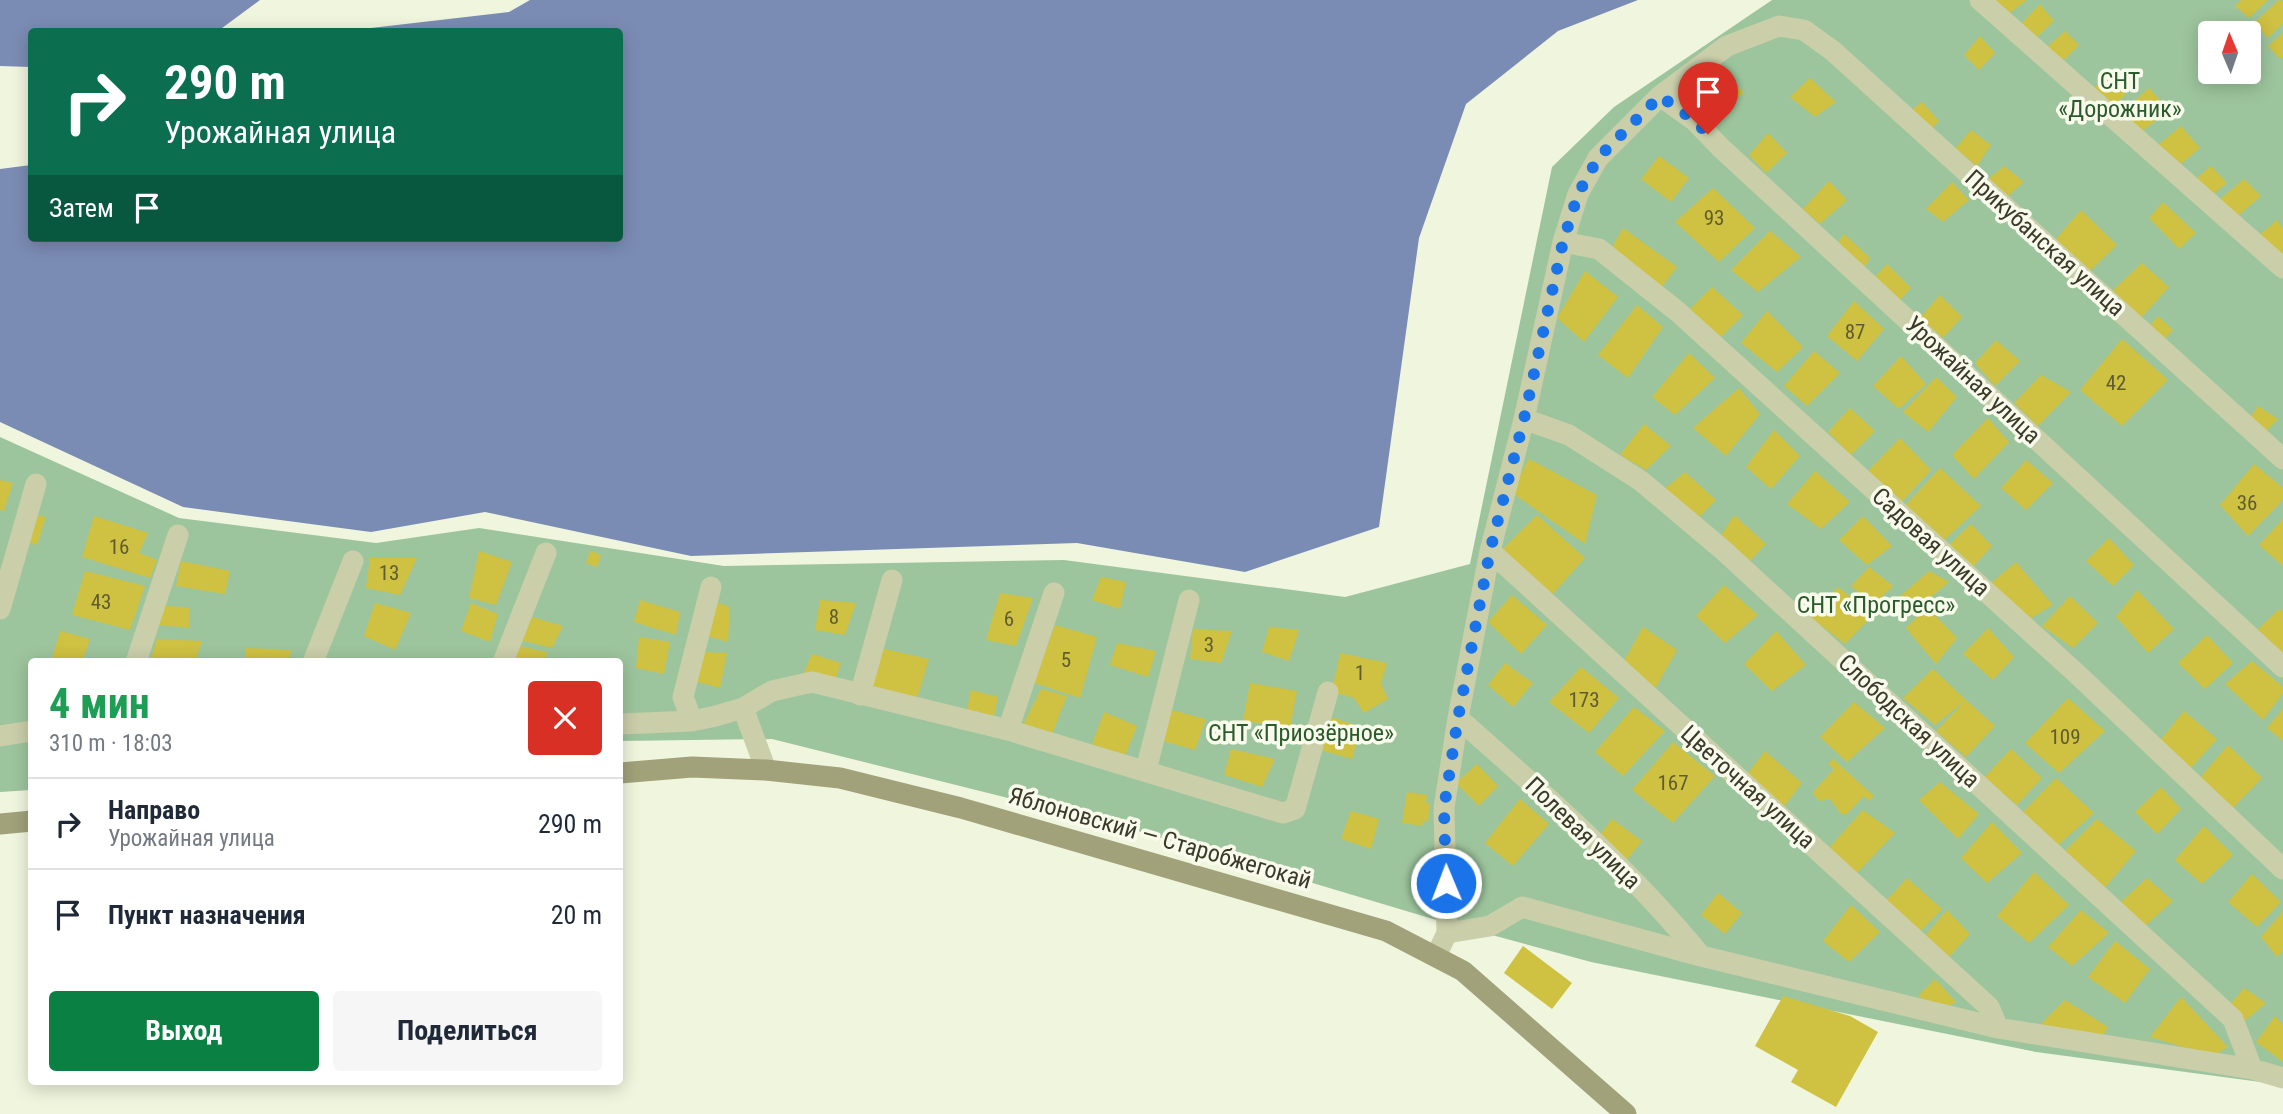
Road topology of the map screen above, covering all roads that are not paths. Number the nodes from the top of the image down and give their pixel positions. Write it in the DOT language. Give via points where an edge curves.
graph roads {
  1 [pos="1980,0"];
  2 [pos="1660,96"];
  3 [pos="1563,242"];
  4 [pos="2283,268"];
  5 [pos="1524,419"];
  6 [pos="2283,458"];
  7 [pos="36,484"];
  8 [pos="178,535"];
  9 [pos="1490,551"];
  10 [pos="546,553"];
  11 [pos="353,561"];
  12 [pos="892,580"];
  13 [pos="711,587"];
  14 [pos="1054,593"];
  15 [pos="1189,600"];
  16 [pos="0,609"];
  17 [pos="137,658"];
  18 [pos="315,658"];
  19 [pos="505,658"];
  20 [pos="2283,667"];
  21 [pos="1328,692"];
  22 [pos="860,695"];
  23 [pos="743,708"];
  24 [pos="1458,718"];
  25 [pos="692,721"];
  26 [pos="623,724"];
  27 [pos="1008,730"];
  28 [pos="28,731"];
  29 [pos="0,736"];
  30 [pos="766,770"];
  31 [pos="1146,770"];
  32 [pos="623,773"];
  33 [pos="28,821"];
  34 [pos="0,824"];
  35 [pos="2283,869"];
  36 [pos="1447,933"];
  37 [pos="1436,956"];
  38 [pos="1701,956"];
  39 [pos="1998,1028"];
  40 [pos="2252,1069"];
  41 [pos="2283,1078"];
  42 [pos="1626,1114"];
  1 -- 4 [label="street"];
  2 -- 3 [label="street" via="1598,158 1578,194"];
  2 -- 6 [label="street, Прикубанская улица" via="1727,46 1779,26 1804,30 1833,51"];
  2 -- 20 [label="street, Урожайная улица" via="1695,121"];
  3 -- 5 [label="street"];
  3 -- 35 [label="street, Садовая улица" via="1600,249 1678,312 2077,674"];
  5 -- 9 [label="street"];
  5 -- 40 [label="street, Слободская улица" via="1569,435 1641,481 1723,550 2233,1019"];
  7 -- 16 [label="street"];
  8 -- 17 [label="street"];
  9 -- 24 [label="street"];
  9 -- 39 [label="street, Цветочная улица" via="1989,1007"];
  10 -- 19 [label="street"];
  11 -- 18 [label="street"];
  12 -- 22 [label="street"];
  13 -- 25 [label="street" via="683,696"];
  14 -- 27 [label="street"];
  15 -- 31 [label="street"];
  21 -- 31 [label="street" via="1295,809 1283,813"];
  22 -- 23 [label="street" via="812,682 772,691"];
  22 -- 27 [label="street"];
  23 -- 25 [label="street"];
  23 -- 30 [label="street"];
  24 -- 36 [label="street" via="1444,808"];
  24 -- 38 [label="street, Полевая улица" via="1554,803 1667,915"];
  25 -- 26 [label="street"];
  27 -- 31 [label="street"];
  28 -- 29 [label="street"];
  30 -- 32 [label="street, Яблоновский — Старобжегокай" via="692,767"];
  30 -- 37 [label="street, Яблоновский — Старобжегокай" via="840,778 961,808 1386,931"];
  33 -- 34 [label="street"];
  36 -- 37 [label="street"];
  36 -- 38 [label="street" via="1490,926 1522,907"];
  37 -- 42 [label="street, Яблоновский — Старобжегокай" via="1496,998"];
  38 -- 39 [label="street"];
  39 -- 40 [label="street"];
  40 -- 41 [label="street"];
}
